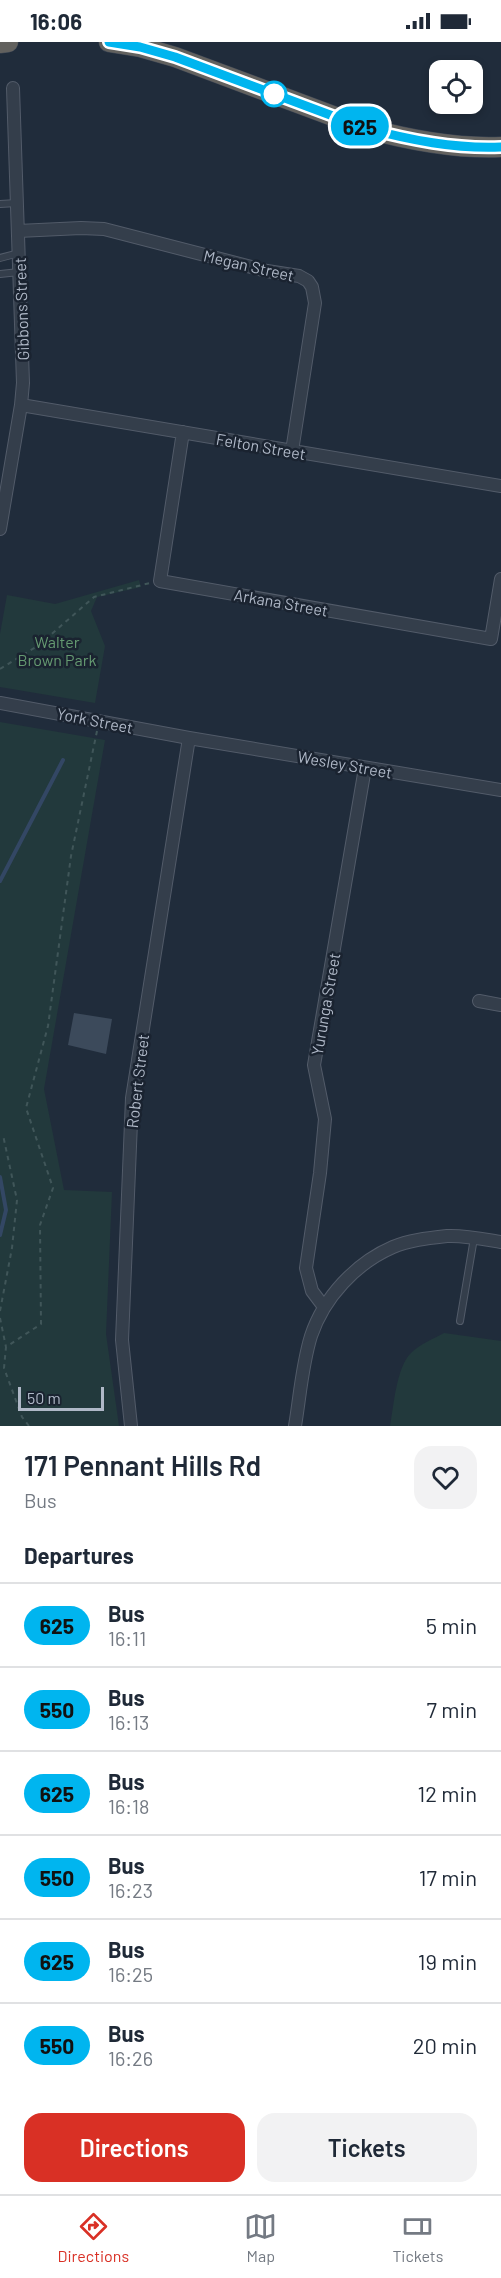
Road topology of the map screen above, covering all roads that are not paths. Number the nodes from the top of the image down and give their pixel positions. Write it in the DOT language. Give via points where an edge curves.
graph roads {
  1 [pos="8,42"];
  2 [pos="109,42"];
  3 [pos="0,43"];
  4 [pos="13,88"];
  5 [pos="501,147"];
  6 [pos="17,203"];
  7 [pos="0,204"];
  8 [pos="18,231"];
  9 [pos="19,253"];
  10 [pos="0,258"];
  11 [pos="20,272"];
  12 [pos="0,274"];
  13 [pos="21,405"];
  14 [pos="183,432"];
  15 [pos="292,451"];
  16 [pos="501,486"];
  17 [pos="0,529"];
  18 [pos="501,579"];
  19 [pos="0,703"];
  20 [pos="189,738"];
  21 [pos="365,768"];
  22 [pos="501,790"];
  23 [pos="479,1001"];
  24 [pos="501,1005"];
  25 [pos="474,1238"];
  26 [pos="501,1242"];
  27 [pos="324,1307"];
  28 [pos="460,1321"];
  29 [pos="131,1426"];
  30 [pos="295,1426"];
  1 -- 3 [label="highway"];
  2 -- 5 [label="highway" via="175,53 365,128 434,144"];
  4 -- 6 [label="street, Gibbons Street"];
  6 -- 7 [label="lane"];
  6 -- 8 [label="street, Gibbons Street"];
  8 -- 9 [label="street, Gibbons Street"];
  8 -- 15 [label="street, Megan Street" via="104,229 308,281 315,303"];
  9 -- 10 [label="lane"];
  9 -- 11 [label="street, Gibbons Street"];
  11 -- 12 [label="lane"];
  11 -- 13 [label="street, Gibbons Street"];
  13 -- 14 [label="street, Felton Street"];
  13 -- 17 [label="street, Gibbons Street"];
  14 -- 15 [label="street, Felton Street"];
  14 -- 18 [label="street, Arkana Street" via="160,581 491,639"];
  15 -- 16 [label="street, Felton Street"];
  19 -- 20 [label="street, York Street"];
  20 -- 21 [label="street, Wesley Street"];
  20 -- 29 [label="street, Robert Street" via="132,1098 122,1340"];
  21 -- 22 [label="street, Wesley Street"];
  21 -- 27 [label="street, Yurunga Street" via="314,1065 325,1119 306,1268 312,1291"];
  23 -- 24 [label="street"];
  25 -- 26 [label="street"];
  25 -- 27 [label="street" via="448,1236 393,1247 367,1262"];
  25 -- 28 [label="lane"];
  27 -- 30 [label="street" via="305,1361"];
}
